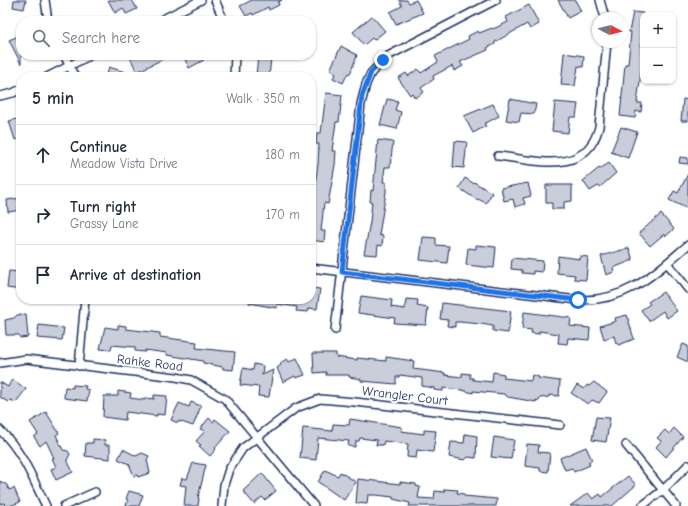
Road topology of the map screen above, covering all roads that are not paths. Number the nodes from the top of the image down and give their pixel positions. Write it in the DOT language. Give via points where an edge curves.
graph roads {
  1 [pos="45,0"];
  2 [pos="201,0"];
  3 [pos="215,0"];
  4 [pos="496,0"];
  5 [pos="600,0"];
  6 [pos="603,12"];
  7 [pos="47,16"];
  8 [pos="169,16"];
  9 [pos="222,16"];
  10 [pos="606,48"];
  11 [pos="66,60"];
  12 [pos="82,60"];
  13 [pos="235,60"];
  14 [pos="69,66"];
  15 [pos="57,72"];
  16 [pos="72,72"];
  17 [pos="234,72"];
  18 [pos="16,92"];
  19 [pos="0,96"];
  20 [pos="498,156"];
  21 [pos="688,245"];
  22 [pos="667,263"];
  23 [pos="316,269"];
  24 [pos="342,272"];
  25 [pos="688,290"];
  26 [pos="85,304"];
  27 [pos="335,330"];
  28 [pos="0,363"];
  29 [pos="79,366"];
  30 [pos="560,425"];
  31 [pos="0,430"];
  32 [pos="258,436"];
  33 [pos="626,445"];
  34 [pos="688,465"];
  35 [pos="663,490"];
  36 [pos="95,492"];
  37 [pos="46,506"];
  38 [pos="64,506"];
  39 [pos="222,506"];
  40 [pos="314,506"];
  41 [pos="642,506"];
  42 [pos="676,506"];
  1 -- 7 [label="street"];
  2 -- 8 [label="street"];
  3 -- 9 [label="street"];
  4 -- 24 [label="street" via="388,56 371,72 362,96"];
  5 -- 6 [label="street"];
  10 -- 20 [label="street" via="599,127 596,139 585,153 574,160 557,162"];
  11 -- 14 [label="street"];
  12 -- 14 [label="street"];
  13 -- 17 [label="street"];
  14 -- 15 [label="street"];
  14 -- 16 [label="street"];
  18 -- 19 [label="street"];
  21 -- 22 [label="street"];
  22 -- 24 [label="street" via="624,293 587,301"];
  22 -- 25 [label="street"];
  23 -- 24 [label="street"];
  24 -- 27 [label="street"];
  26 -- 29 [label="street"];
  28 -- 29 [label="street, Rahke Road" via="26,359"];
  29 -- 32 [label="street, Rahke Road" via="191,380 225,399"];
  30 -- 32 [label="street, Wrangler Court" via="320,400 296,408"];
  31 -- 37 [label="street" via="22,457"];
  32 -- 39 [label="street, Wrangler Court" via="243,448 229,469"];
  32 -- 40 [label="street, Rahke Road"];
  33 -- 35 [label="street"];
  34 -- 35 [label="street"];
  35 -- 41 [label="street"];
  35 -- 42 [label="street"];
  36 -- 38 [label="street"];
}
